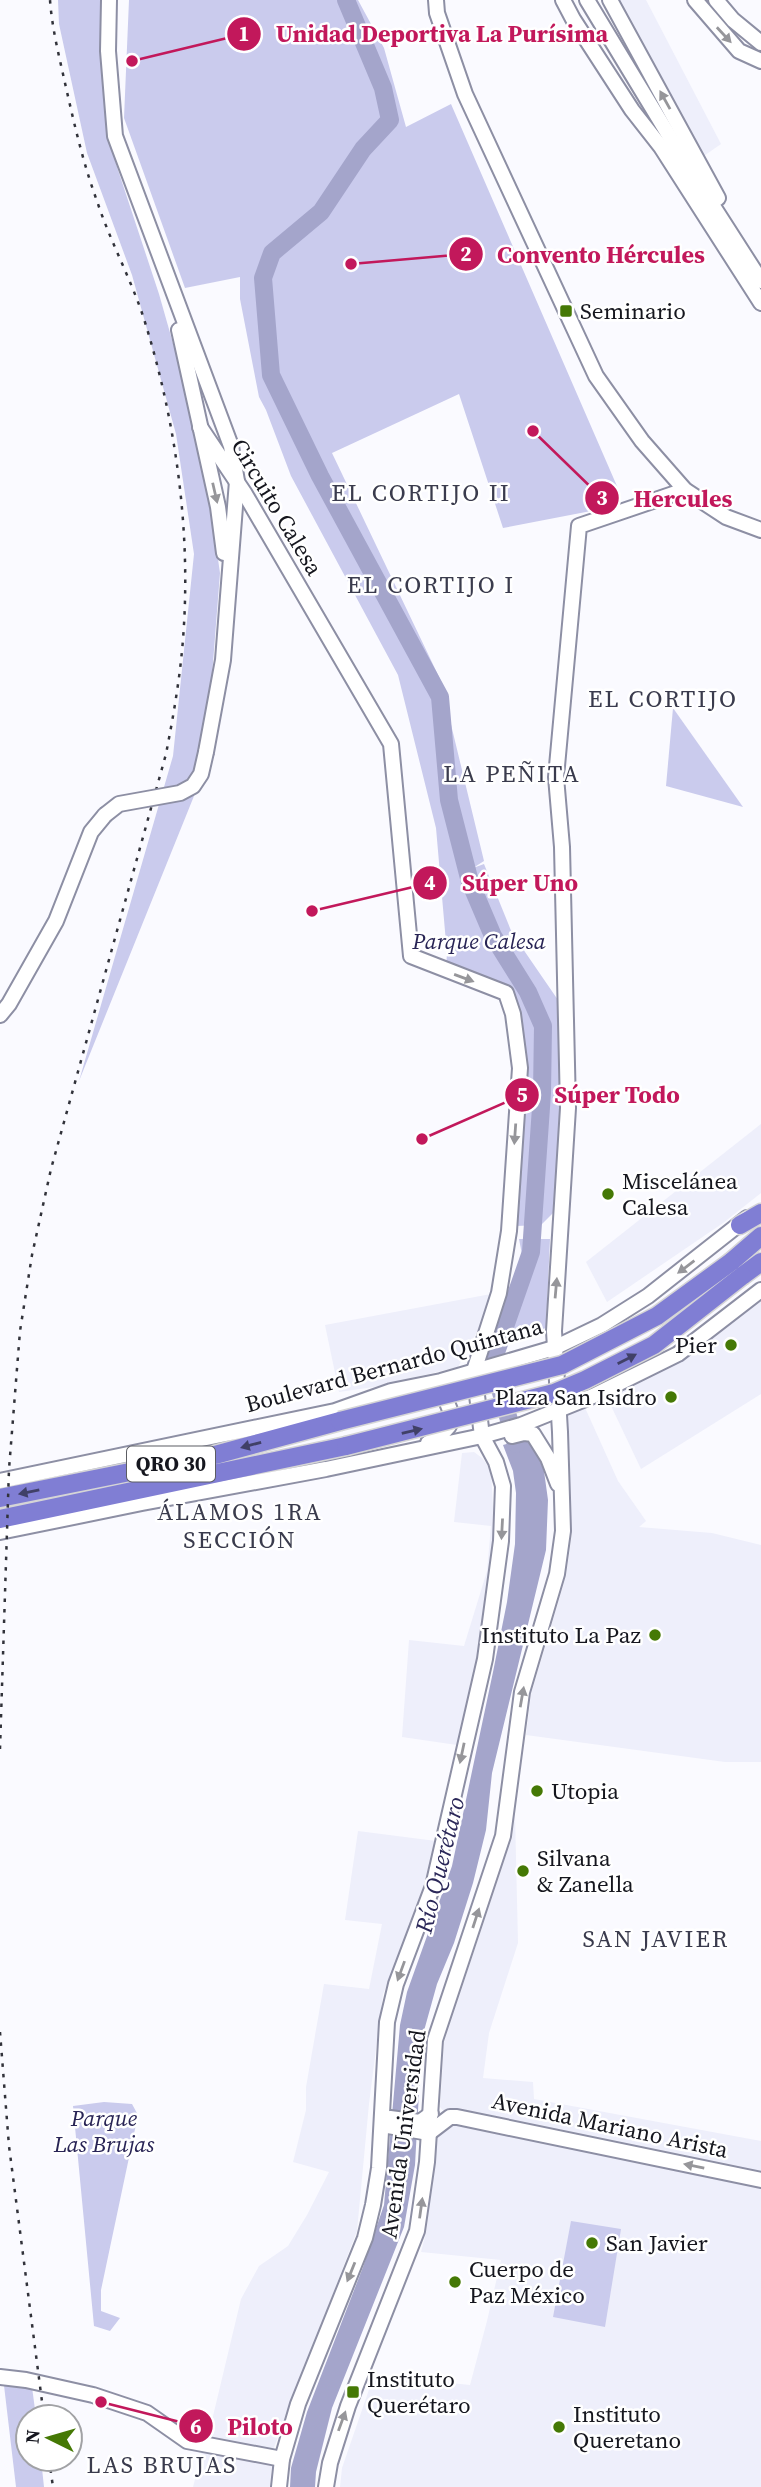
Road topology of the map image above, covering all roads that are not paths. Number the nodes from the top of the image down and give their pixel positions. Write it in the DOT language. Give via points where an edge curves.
graph roads {
  1 [pos="109,0"];
  2 [pos="436,0"];
  3 [pos="564,0"];
  4 [pos="573,0"];
  5 [pos="587,0"];
  6 [pos="610,0"];
  7 [pos="695,0"];
  8 [pos="716,0"];
  9 [pos="761,43"];
  10 [pos="761,61"];
  11 [pos="661,147"];
  12 [pos="167,278"];
  13 [pos="761,280"];
  14 [pos="761,303"];
  15 [pos="212,399"];
  16 [pos="195,403"];
  17 [pos="200,427"];
  18 [pos="237,481"];
  19 [pos="685,491"];
  20 [pos="761,530"];
  21 [pos="228,579"];
  22 [pos="0,1015"];
  23 [pos="761,1205"];
  24 [pos="761,1213"];
  25 [pos="740,1225"];
  26 [pos="761,1236"];
  27 [pos="761,1262"];
  28 [pos="736,1269"];
  29 [pos="761,1290"];
  30 [pos="602,1325"];
  31 [pos="554,1348"];
  32 [pos="474,1371"];
  33 [pos="632,1375"];
  34 [pos="391,1391"];
  35 [pos="559,1411"];
  36 [pos="482,1436"];
  37 [pos="418,1450"];
  38 [pos="489,1450"];
  39 [pos="0,1481"];
  40 [pos="561,1493"];
  41 [pos="0,1498"];
  42 [pos="142,1503"];
  43 [pos="58,1507"];
  44 [pos="0,1519"];
  45 [pos="0,1532"];
  46 [pos="450,2117"];
  47 [pos="426,2121"];
  48 [pos="387,2124"];
  49 [pos="761,2180"];
  50 [pos="0,2377"];
  51 [pos="282,2459"];
  52 [pos="279,2487"];
  53 [pos="326,2487"];
  1 -- 12 [label="main road" via="115,136"];
  2 -- 19 [label="main road" via="465,94 596,376"];
  3 -- 11 [label="main road" via="632,110"];
  4 -- 11 [label="main road"];
  5 -- 13 [label="main road"];
  13 -- 6 [label="main road, one-way"];
  7 -- 10 [label="main road, one-way" via="740,51"];
  8 -- 9 [label="main road"];
  11 -- 14 [label="main road"];
  12 -- 15 [label="main road"];
  12 -- 16 [label="main road"];
  15 -- 16 [label="main road" via="204,397"];
  15 -- 18 [label="main road" via="232,446"];
  16 -- 17 [label="main road"];
  17 -- 18 [label="main road, Circuito Calesa"];
  17 -- 21 [label="main road, one-way"];
  18 -- 21 [label="main road"];
  18 -- 32 [label="main road, Circuito Calesa, one-way" via="391,744 411,956 506,993 513,1014 520,1068 508,1239 499,1293"];
  19 -- 20 [label="main road" via="726,517"];
  31 -- 19 [label="main road, Avenida Universidad, one-way" via="568,1108 556,777 579,526"];
  21 -- 22 [label="main road, bridge" via="223,660 201,774 193,786 180,793 119,804 105,815 91,832 55,920"];
  23 -- 25 [label="main road, Boulevard Bernardo Quintana"];
  24 -- 25 [label="highway"];
  25 -- 30 [label="main road, Boulevard Bernardo Quintana, one-way" via="648,1296"];
  26 -- 28 [label="highway, Boulevard Bernardo Quintana / QRO 30"];
  27 -- 28 [label="highway, Boulevard Bernardo Quintana / QRO 30"];
  28 -- 41 [label="highway, Boulevard Bernardo Quintana / QRO 30, one-way, bridge" via="562,1365 215,1455"];
  43 -- 28 [label="highway, Boulevard Bernardo Quintana / QRO 30, one-way, bridge" via="345,1446 542,1396 654,1345"];
  29 -- 33 [label="main road" via="678,1354"];
  30 -- 31 [label="main road, Boulevard Bernardo Quintana"];
  30 -- 33 [label="main road" via="580,1352 582,1368 594,1380"];
  31 -- 32 [label="main road, Boulevard Bernardo Quintana"];
  31 -- 35 [label="main road, Avenida Universidad"];
  32 -- 34 [label="main road, Boulevard Bernardo Quintana"];
  32 -- 36 [label="main road, Avenida Universidad"];
  33 -- 35 [label="main road"];
  34 -- 37 [label="main road" via="443,1393 450,1410 449,1426"];
  34 -- 39 [label="main road, Boulevard Bernardo Quintana" via="327,1413"];
  35 -- 36 [label="main road"];
  35 -- 40 [label="main road, Avenida Universidad"];
  36 -- 37 [label="main road"];
  36 -- 38 [label="main road, Avenida Universidad"];
  37 -- 42 [label="main road"];
  38 -- 40 [label="main road" via="499,1438 533,1434"];
  38 -- 48 [label="main road, Avenida Universidad, one-way" via="500,1474 503,1512 485,1658 433,1886 396,1984 387,2022"];
  47 -- 40 [label="main road, Avenida Universidad, one-way" via="435,2040 503,1836 522,1692 557,1574 563,1531"];
  42 -- 43 [label="highway"];
  42 -- 45 [label="main road"];
  43 -- 44 [label="highway, Boulevard Bernardo Quintana / QRO 30"];
  46 -- 47 [label="main road"];
  46 -- 47 [label="main road, Avenida Mariano Arista" via="440,2107"];
  49 -- 46 [label="main road, Avenida Mariano Arista, one-way"];
  47 -- 48 [label="main road, Avenida Mariano Arista"];
  53 -- 47 [label="main road, Avenida Universidad, one-way" via="348,2406 415,2242"];
  48 -- 51 [label="main road, Avenida Universidad, one-way" via="365,2238 298,2404"];
  50 -- 51 [label="main road" via="93,2395 147,2413 187,2441"];
  51 -- 52 [label="main road, Avenida Universidad"];
}
